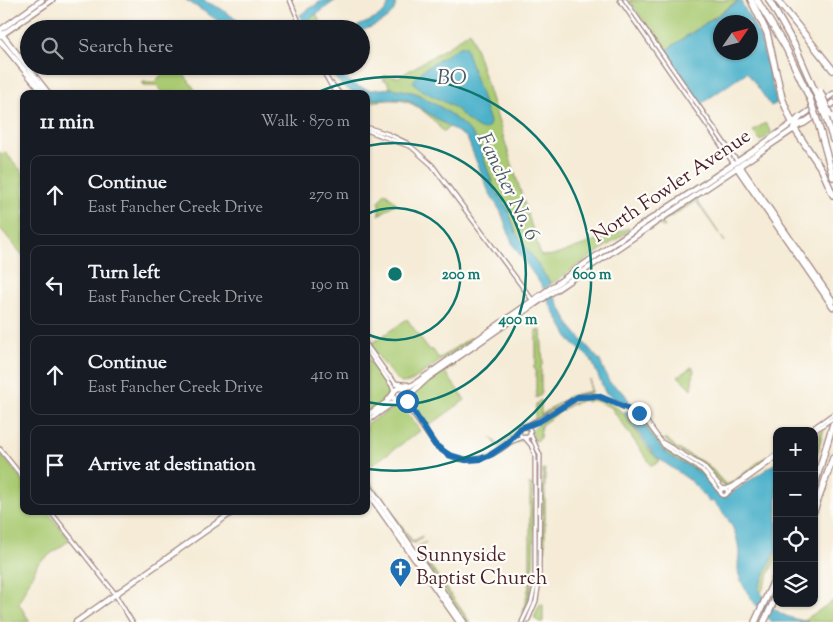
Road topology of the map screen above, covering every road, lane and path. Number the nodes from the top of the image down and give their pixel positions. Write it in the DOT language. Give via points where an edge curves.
graph roads {
  1 [pos="290,0"];
  2 [pos="623,0"];
  3 [pos="751,0"];
  4 [pos="757,0"];
  5 [pos="769,0"];
  6 [pos="777,0"];
  7 [pos="46,1"];
  8 [pos="21,20"];
  9 [pos="298,20"];
  10 [pos="20,21"];
  11 [pos="0,33"];
  12 [pos="0,41"];
  13 [pos="20,59"];
  14 [pos="20,64"];
  15 [pos="833,70"];
  16 [pos="29,75"];
  17 [pos="32,75"];
  18 [pos="326,75"];
  19 [pos="43,90"];
  20 [pos="44,90"];
  21 [pos="335,90"];
  22 [pos="833,94"];
  23 [pos="833,102"];
  24 [pos="828,116"];
  25 [pos="799,118"];
  26 [pos="833,122"];
  27 [pos="795,124"];
  28 [pos="370,130"];
  29 [pos="833,140"];
  30 [pos="737,165"];
  31 [pos="714,177"];
  32 [pos="833,177"];
  33 [pos="697,194"];
  34 [pos="833,195"];
  35 [pos="594,258"];
  36 [pos="576,276"];
  37 [pos="549,291"];
  38 [pos="833,301"];
  39 [pos="534,302"];
  40 [pos="833,307"];
  41 [pos="370,349"];
  42 [pos="370,355"];
  43 [pos="438,366"];
  44 [pos="396,384"];
  45 [pos="402,388"];
  46 [pos="393,393"];
  47 [pos="408,397"];
  48 [pos="399,403"];
  49 [pos="370,413"];
  50 [pos="414,414"];
  51 [pos="833,414"];
  52 [pos="833,418"];
  53 [pos="370,419"];
  54 [pos="540,421"];
  55 [pos="526,427"];
  56 [pos="815,427"];
  57 [pos="832,427"];
  58 [pos="818,428"];
  59 [pos="519,431"];
  60 [pos="530,433"];
  61 [pos="524,437"];
  62 [pos="508,443"];
  63 [pos="0,449"];
  64 [pos="773,457"];
  65 [pos="833,458"];
  66 [pos="773,460"];
  67 [pos="538,467"];
  68 [pos="20,473"];
  69 [pos="818,474"];
  70 [pos="370,489"];
  71 [pos="723,490"];
  72 [pos="727,493"];
  73 [pos="370,496"];
  74 [pos="818,500"];
  75 [pos="53,515"];
  76 [pos="228,515"];
  77 [pos="773,583"];
  78 [pos="114,595"];
  79 [pos="773,603"];
  80 [pos="76,622"];
  81 [pos="132,622"];
  82 [pos="459,622"];
  83 [pos="464,622"];
  84 [pos="522,622"];
  85 [pos="527,622"];
  86 [pos="756,622"];
  87 [pos="765,622"];
  1 -- 9 [label="street"];
  2 -- 30 [label="street"];
  2 -- 30 [label="street"];
  3 -- 27 [label="highway" via="767,33 782,98"];
  4 -- 32 [label="highway, bridge" via="786,48 810,99"];
  5 -- 24 [label="highway, bridge" via="796,46"];
  6 -- 15 [label="highway"];
  7 -- 8 [label="main road"];
  7 -- 11 [label="main road"];
  10 -- 11 [label="main road"];
  11 -- 13 [label="main road"];
  12 -- 14 [label="main road"];
  16 -- 19 [label="main road"];
  17 -- 20 [label="main road"];
  18 -- 21 [label="street"];
  22 -- 25 [label="main road"];
  23 -- 27 [label="highway"];
  24 -- 26 [label="highway"];
  24 -- 29 [label="highway"];
  25 -- 27 [label="highway"];
  27 -- 30 [label="main road, North Fowler Avenue"];
  27 -- 34 [label="highway"];
  28 -- 39 [label="street" via="388,134 409,146 436,171"];
  30 -- 31 [label="main road, North Fowler Avenue"];
  30 -- 33 [label="main road, North Fowler Avenue"];
  30 -- 38 [label="main road"];
  30 -- 40 [label="main road"];
  31 -- 33 [label="main road"];
  31 -- 35 [label="main road, North Fowler Avenue"];
  33 -- 36 [label="main road, North Fowler Avenue"];
  35 -- 36 [label="main road"];
  35 -- 37 [label="main road, North Fowler Avenue"];
  36 -- 37 [label="main road, North Fowler Avenue"];
  37 -- 39 [label="main road, North Fowler Avenue"];
  39 -- 43 [label="main road, North Fowler Avenue"];
  39 -- 47 [label="main road, North Fowler Avenue" via="428,378"];
  41 -- 44 [label="street"];
  42 -- 46 [label="street" via="392,386"];
  43 -- 44 [label="main road" via="410,384"];
  43 -- 45 [label="main road, North Fowler Avenue" via="411,387"];
  44 -- 45 [label="street"];
  45 -- 46 [label="main road, North Fowler Avenue"];
  45 -- 47 [label="main road"];
  46 -- 48 [label="main road" via="393,398"];
  46 -- 49 [label="main road" via="386,403"];
  47 -- 48 [label="main road, North Fowler Avenue"];
  47 -- 50 [label="street"];
  48 -- 50 [label="street"];
  48 -- 53 [label="main road" via="391,404"];
  50 -- 62 [label="street" via="435,445 454,458 481,459"];
  51 -- 56 [label="street"];
  52 -- 58 [label="street"];
  54 -- 55 [label="street"];
  54 -- 60 [label="street"];
  54 -- 71 [label="street" via="578,397 594,396 631,409 647,420 673,454 702,470"];
  55 -- 59 [label="street"];
  55 -- 60 [label="street"];
  57 -- 69 [label="highway"];
  59 -- 61 [label="street"];
  59 -- 62 [label="street"];
  60 -- 61 [label="street"];
  60 -- 67 [label="street" via="538,451"];
  61 -- 62 [label="street"];
  61 -- 67 [label="street" via="534,450"];
  63 -- 68 [label="street"];
  64 -- 71 [label="street"];
  65 -- 74 [label="highway"];
  66 -- 72 [label="street"];
  67 -- 84 [label="street" via="535,586"];
  67 -- 85 [label="street" via="539,585 534,609"];
  70 -- 83 [label="main road"];
  71 -- 72 [label="street"];
  71 -- 72 [label="street" via="724,496"];
  73 -- 82 [label="main road"];
  75 -- 78 [label="street"];
  76 -- 78 [label="main road"];
  77 -- 86 [label="highway"];
  78 -- 80 [label="main road"];
  78 -- 81 [label="street"];
  79 -- 87 [label="highway"];
}
